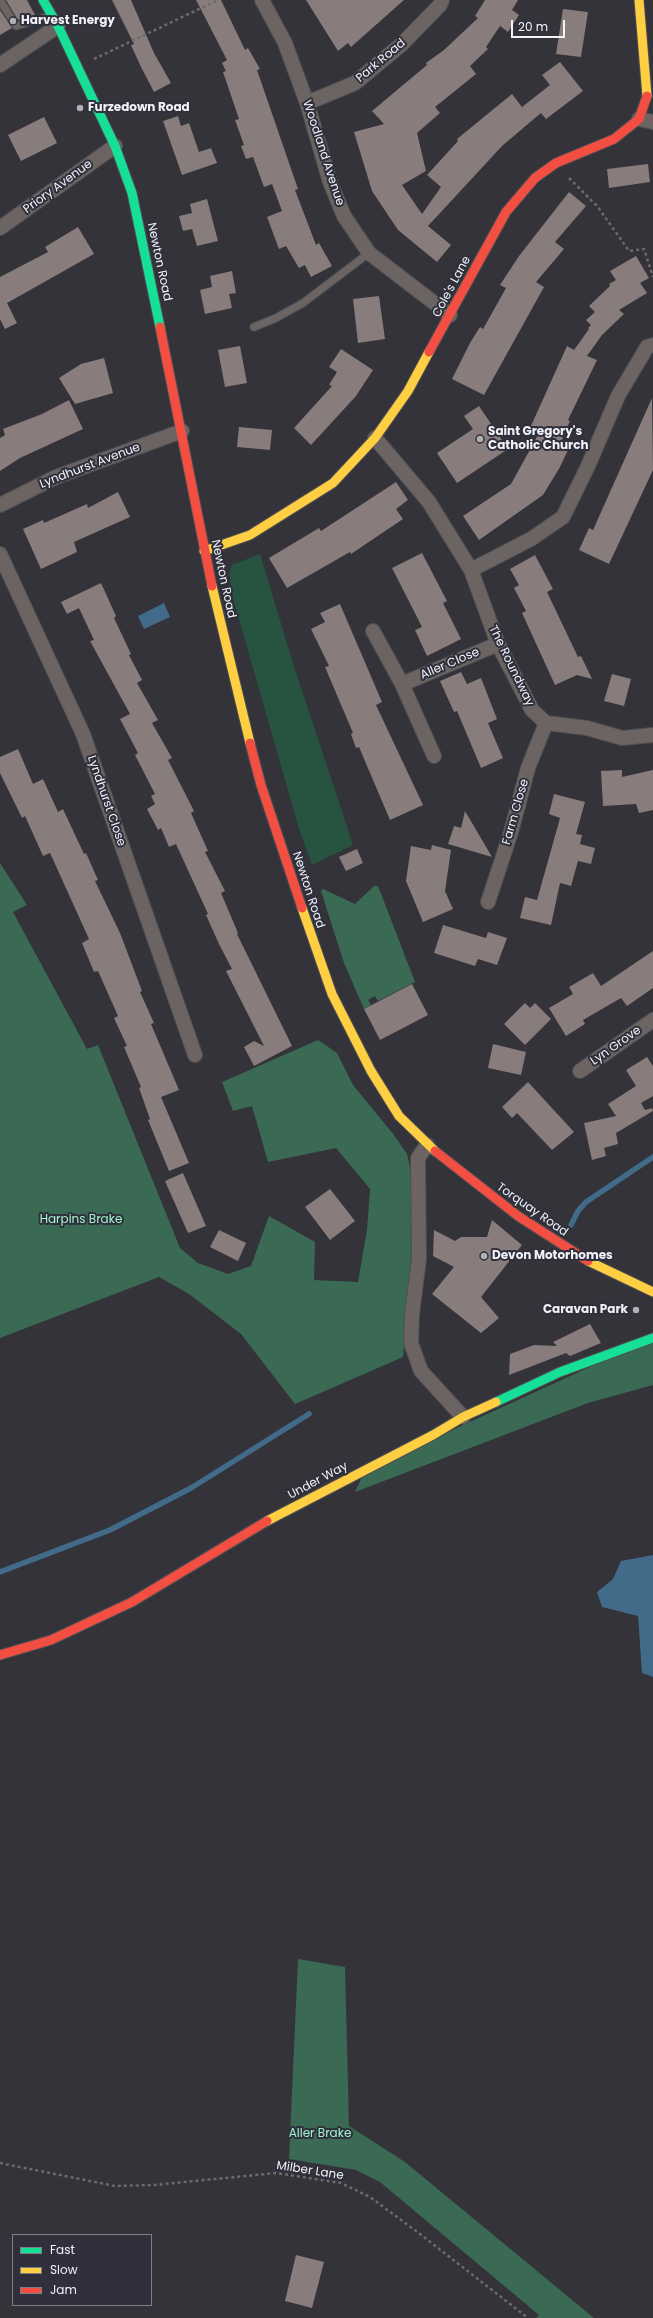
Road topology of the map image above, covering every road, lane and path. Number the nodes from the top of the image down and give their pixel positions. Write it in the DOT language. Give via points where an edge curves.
graph roads {
  1 [pos="0,0"];
  2 [pos="43,0"];
  3 [pos="218,0"];
  4 [pos="262,0"];
  5 [pos="442,0"];
  6 [pos="639,0"];
  7 [pos="55,21"];
  8 [pos="0,66"];
  9 [pos="78,66"];
  10 [pos="307,103"];
  11 [pos="646,121"];
  12 [pos="115,146"];
  13 [pos="556,163"];
  14 [pos="0,228"];
  15 [pos="370,253"];
  16 [pos="653,277"];
  17 [pos="450,315"];
  18 [pos="254,327"];
  19 [pos="653,345"];
  20 [pos="182,432"];
  21 [pos="375,438"];
  22 [pos="0,505"];
  23 [pos="204,551"];
  24 [pos="0,554"];
  25 [pos="471,570"];
  26 [pos="373,632"];
  27 [pos="498,644"];
  28 [pos="402,684"];
  29 [pos="546,724"];
  30 [pos="653,735"];
  31 [pos="434,756"];
  32 [pos="488,902"];
  33 [pos="653,1020"];
  34 [pos="195,1055"];
  35 [pos="580,1071"];
  36 [pos="427,1145"];
  37 [pos="653,1292"];
  38 [pos="653,1338"];
  39 [pos="463,1417"];
  40 [pos="0,1655"];
  41 [pos="0,2163"];
  42 [pos="528,2318"];
  1 -- 7 [label="lane" via="16,26"];
  2 -- 7 [label="street, Newton Road"];
  3 -- 9 [label="path"];
  4 -- 10 [label="street, Woodland Avenue" via="285,43"];
  5 -- 10 [label="street, Park Road" via="402,44 355,83"];
  6 -- 11 [label="street, Cole's Lane" via="648,93"];
  7 -- 8 [label="street"];
  7 -- 9 [label="street, Newton Road"];
  9 -- 12 [label="street, Newton Road"];
  10 -- 15 [label="street, Woodland Avenue" via="330,182 344,216"];
  11 -- 13 [label="street, Cole's Lane" via="614,139"];
  12 -- 14 [label="street, Priory Avenue"];
  12 -- 20 [label="street, Newton Road" via="132,193"];
  13 -- 16 [label="path" via="598,207 628,251 644,249"];
  13 -- 17 [label="street, Cole's Lane" via="535,178 506,212"];
  15 -- 17 [label="street, Woodland Avenue"];
  15 -- 18 [label="lane" via="303,303"];
  17 -- 21 [label="street, Cole's Lane" via="408,391"];
  19 -- 25 [label="street" via="647,347 618,396 563,517 525,543"];
  20 -- 22 [label="street, Lyndhurst Avenue" via="56,477"];
  20 -- 23 [label="street, Newton Road"];
  21 -- 23 [label="street, Cole's Lane" via="352,465 318,494 250,535"];
  21 -- 25 [label="street, The Roundway" via="429,502"];
  23 -- 36 [label="street, Newton Road" via="224,643 261,785 332,994 382,1092 399,1116"];
  24 -- 34 [label="street, Lyndhurst Close" via="83,734"];
  25 -- 27 [label="street, The Roundway"];
  26 -- 28 [label="street"];
  27 -- 28 [label="street, Aller Close"];
  27 -- 29 [label="street, The Roundway" via="532,710"];
  28 -- 31 [label="street"];
  29 -- 30 [label="street" via="587,728 622,738"];
  29 -- 32 [label="street, Farm Close" via="528,768 511,832"];
  33 -- 35 [label="street, Lyn Grove"];
  36 -- 37 [label="street, Torquay Road" via="550,1238 601,1269"];
  36 -- 39 [label="street" via="418,1158 419,1259 410,1343 422,1371"];
  38 -- 39 [label="street, Under Way" via="560,1372"];
  39 -- 40 [label="street, Under Way" via="266,1522 132,1602 51,1640"];
  41 -- 42 [label="path, Milber Lane" via="115,2186 154,2185 276,2173 341,2183 370,2197"];
}
